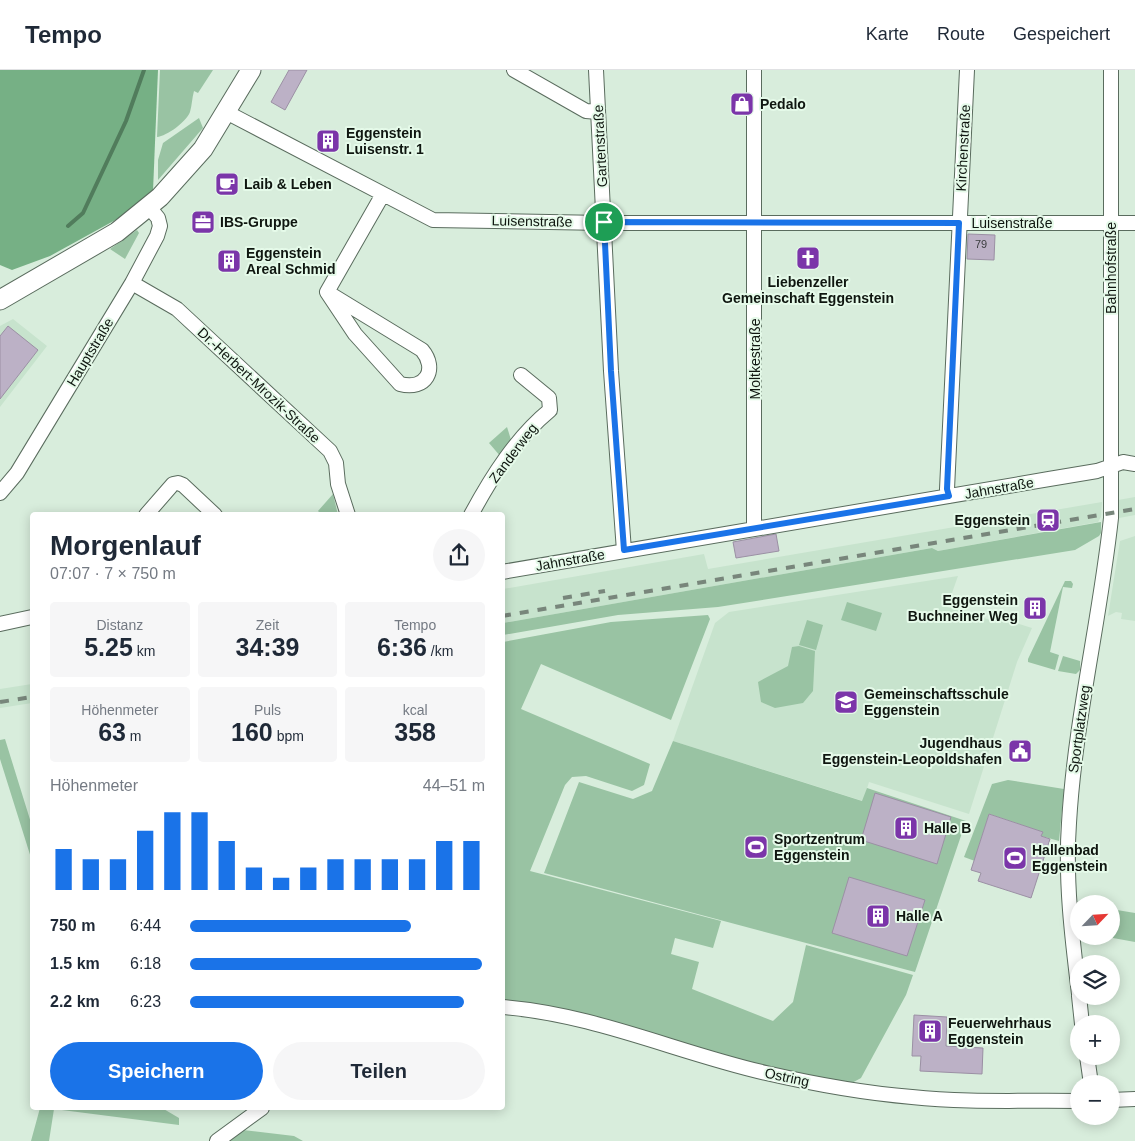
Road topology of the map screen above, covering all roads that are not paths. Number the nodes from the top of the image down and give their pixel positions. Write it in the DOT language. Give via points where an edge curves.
graph roads {
  1 [pos="251,70"];
  2 [pos="514,70"];
  3 [pos="596,70"];
  4 [pos="754,70"];
  5 [pos="967,70"];
  6 [pos="1111,70"];
  7 [pos="226,112"];
  8 [pos="598,112"];
  9 [pos="383,194"];
  10 [pos="149,207"];
  11 [pos="604,222"];
  12 [pos="755,222"];
  13 [pos="959,223"];
  14 [pos="1111,223"];
  15 [pos="1135,223"];
  16 [pos="132,283"];
  17 [pos="327,292"];
  18 [pos="0,300"];
  19 [pos="521,375"];
  20 [pos="1135,464"];
  21 [pos="1110,465"];
  22 [pos="0,493"];
  23 [pos="949,496"];
  24 [pos="149,512"];
  25 [pos="212,512"];
  26 [pos="347,512"];
  27 [pos="474,512"];
  28 [pos="754,528"];
  29 [pos="624,550"];
  30 [pos="505,571"];
  31 [pos="30,617"];
  32 [pos="0,624"];
  33 [pos="1074,955"];
  34 [pos="505,1007"];
  35 [pos="1135,1099"];
  36 [pos="1070,1100"];
  37 [pos="1120,1100"];
  38 [pos="259,1110"];
  39 [pos="217,1141"];
  1 -- 7 [label="street"];
  2 -- 8 [label="street" via="586,111"];
  3 -- 8 [label="street, Gartenstraße"];
  4 -- 12 [label="street, Moltkestraße"];
  5 -- 13 [label="street, Kirchenstraße"];
  6 -- 14 [label="street, Bahnhofstraße"];
  7 -- 9 [label="street, Luisenstraße"];
  7 -- 10 [label="street" via="191,165"];
  8 -- 11 [label="street, Gartenstraße"];
  9 -- 11 [label="street, Luisenstraße" via="433,220"];
  9 -- 17 [label="street"];
  10 -- 16 [label="street, Hauptstraße" via="160,226"];
  10 -- 18 [label="street" via="117,232"];
  11 -- 12 [label="street, Luisenstraße"];
  11 -- 29 [label="street, Gartenstraße"];
  12 -- 13 [label="street, Luisenstraße"];
  12 -- 28 [label="street, Moltkestraße"];
  13 -- 14 [label="street, Luisenstraße"];
  13 -- 23 [label="street, Kirchenstraße"];
  14 -- 15 [label="street, Luisenstraße"];
  14 -- 21 [label="street, Bahnhofstraße"];
  16 -- 22 [label="street, Hauptstraße" via="17,473"];
  16 -- 26 [label="street, Dr.-Herbert-Mrozik-Straße" via="177,309 330,451 336,462 338,484"];
  17 -- 17 [label="street" via="355,334 400,384 418,385 426,378 430,369 428,357 422,350"];
  19 -- 27 [label="street, Zanderweg" via="549,398 550,410 530,426 495,472"];
  20 -- 21 [label="street, Jahnstraße"];
  21 -- 23 [label="street, Jahnstraße" via="1097,471"];
  21 -- 33 [label="street, Sportplatzweg" via="1111,518 1089,657 1069,826 1070,917"];
  23 -- 28 [label="street, Jahnstraße"];
  24 -- 25 [label="street" via="173,484 178,483"];
  28 -- 29 [label="street, Jahnstraße"];
  29 -- 30 [label="street, Jahnstraße"];
  31 -- 32 [label="street"];
  34 -- 36 [label="street, Ostring" via="580,1019 741,1067 859,1091 950,1099"];
  35 -- 37 [label="street"];
  38 -- 39 [label="street"];
}
